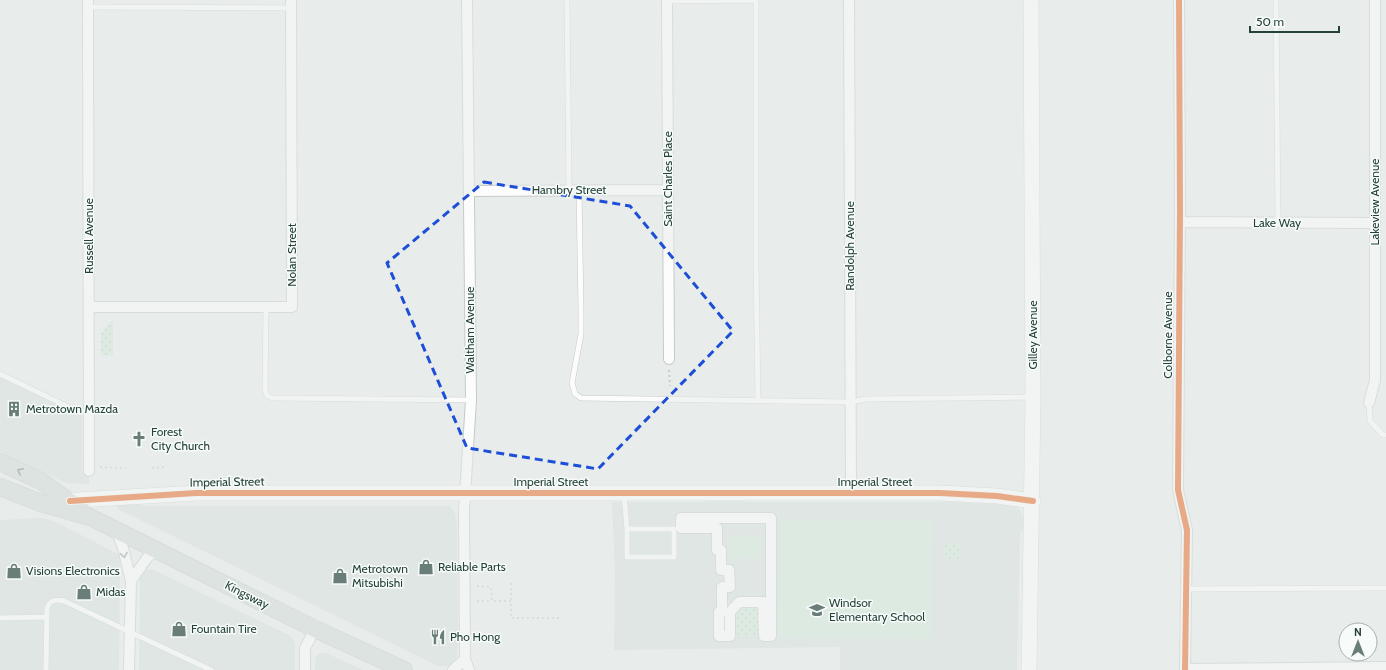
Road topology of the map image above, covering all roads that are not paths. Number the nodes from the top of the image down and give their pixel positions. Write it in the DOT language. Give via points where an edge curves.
graph roads {
  1 [pos="467,0"];
  2 [pos="567,0"];
  3 [pos="667,0"];
  4 [pos="756,0"];
  5 [pos="849,0"];
  6 [pos="1031,0"];
  7 [pos="1179,0"];
  8 [pos="1276,0"];
  9 [pos="1375,0"];
  10 [pos="88,4"];
  11 [pos="291,4"];
  12 [pos="569,190"];
  13 [pos="580,190"];
  14 [pos="668,190"];
  15 [pos="469,191"];
  16 [pos="1180,222"];
  17 [pos="1278,223"];
  18 [pos="1375,223"];
  19 [pos="89,307"];
  20 [pos="266,307"];
  21 [pos="669,359"];
  22 [pos="0,374"];
  23 [pos="1033,397"];
  24 [pos="471,400"];
  25 [pos="758,401"];
  26 [pos="851,402"];
  27 [pos="1369,403"];
  28 [pos="89,412"];
  29 [pos="1386,436"];
  30 [pos="0,462"];
  31 [pos="94,469"];
  32 [pos="0,487"];
  33 [pos="851,492"];
  34 [pos="466,493"];
  35 [pos="624,493"];
  36 [pos="70,501"];
  37 [pos="1033,501"];
  38 [pos="41,503"];
  39 [pos="90,517"];
  40 [pos="771,518"];
  41 [pos="627,529"];
  42 [pos="116,530"];
  43 [pos="156,549"];
  44 [pos="131,581"];
  45 [pos="1386,588"];
  46 [pos="1186,589"];
  47 [pos="46,617"];
  48 [pos="0,618"];
  49 [pos="315,629"];
  50 [pos="130,632"];
  51 [pos="465,659"];
  52 [pos="1386,667"];
  53 [pos="1185,669"];
  54 [pos="46,670"];
  55 [pos="129,670"];
  56 [pos="211,670"];
  57 [pos="305,670"];
  58 [pos="404,670"];
  59 [pos="453,670"];
  60 [pos="469,670"];
  61 [pos="1029,670"];
  1 -- 15 [label="street, Waltham Avenue"];
  2 -- 12 [label="lane"];
  3 -- 4 [label="lane"];
  3 -- 14 [label="street, Saint Charles Place"];
  4 -- 25 [label="lane"];
  5 -- 26 [label="street, Randolph Avenue"];
  6 -- 23 [label="street, Gilley Avenue"];
  7 -- 16 [label="street, Colborne Avenue"];
  8 -- 17 [label="lane"];
  9 -- 18 [label="street, Lakeview Avenue"];
  10 -- 11 [label="lane"];
  10 -- 19 [label="street, Russell Avenue"];
  11 -- 20 [label="street, Nolan Street" via="292,307"];
  12 -- 13 [label="street, Hambry Street"];
  12 -- 15 [label="street, Hambry Street"];
  13 -- 14 [label="street, Hambry Street"];
  13 -- 25 [label="lane" via="581,334 572,383 575,394 581,398"];
  14 -- 21 [label="street, Saint Charles Place"];
  15 -- 24 [label="street, Waltham Avenue"];
  16 -- 17 [label="street, Lake Way"];
  16 -- 46 [label="street, Colborne Avenue" via="1178,490 1187,530"];
  17 -- 18 [label="street, Lake Way"];
  18 -- 27 [label="street, Lakeview Avenue" via="1375,380"];
  19 -- 20 [label="street, Nolan Street"];
  19 -- 28 [label="street, Russell Avenue"];
  20 -- 24 [label="lane" via="267,396"];
  22 -- 28 [label="lane" via="79,412"];
  23 -- 26 [label="lane" via="866,399"];
  23 -- 37 [label="street, Gilley Avenue"];
  24 -- 34 [label="street, Waltham Avenue"];
  25 -- 26 [label="lane"];
  26 -- 33 [label="street, Randolph Avenue"];
  27 -- 29 [label="lane" via="1370,421"];
  28 -- 31 [label="street, Russell Avenue"];
  36 -- 30 [label="main road, Kingsway, one-way" via="41,481"];
  32 -- 38 [label="main road, Kingsway"];
  33 -- 35 [label="street, Imperial Street"];
  33 -- 37 [label="street, Imperial Street" via="968,494"];
  34 -- 35 [label="street, Imperial Street"];
  34 -- 36 [label="street, Imperial Street" via="196,493"];
  34 -- 51 [label="street, Waltham Avenue"];
  35 -- 41 [label="lane"];
  36 -- 38 [label="street, Imperial Street"];
  36 -- 39 [label="main road, Kingsway"];
  37 -- 61 [label="street, Gilley Avenue"];
  38 -- 39 [label="main road, Kingsway"];
  39 -- 42 [label="main road, Kingsway"];
  40 -- 40 [label="street" via="681,518 681,528 717,528 717,550 721,550 721,570 729,570 730,587 722,587 719,636 730,636 730,612 739,602 764,602 764,636 771,636"];
  41 -- 41 [label="lane" via="627,557 674,557 674,529"];
  42 -- 43 [label="main road, Kingsway"];
  42 -- 44 [label="street, one-way"];
  43 -- 44 [label="street"];
  43 -- 49 [label="main road, Kingsway"];
  44 -- 50 [label="street"];
  45 -- 46 [label="lane"];
  46 -- 53 [label="street, Colborne Avenue"];
  47 -- 48 [label="lane"];
  47 -- 50 [label="lane" via="49,604 54,600 60,600"];
  47 -- 54 [label="lane"];
  49 -- 57 [label="street" via="305,648"];
  49 -- 58 [label="main road, Kingsway"];
  50 -- 55 [label="street"];
  50 -- 56 [label="lane"];
  51 -- 59 [label="street"];
  51 -- 60 [label="street, Waltham Avenue"];
  52 -- 53 [label="street"];
}
